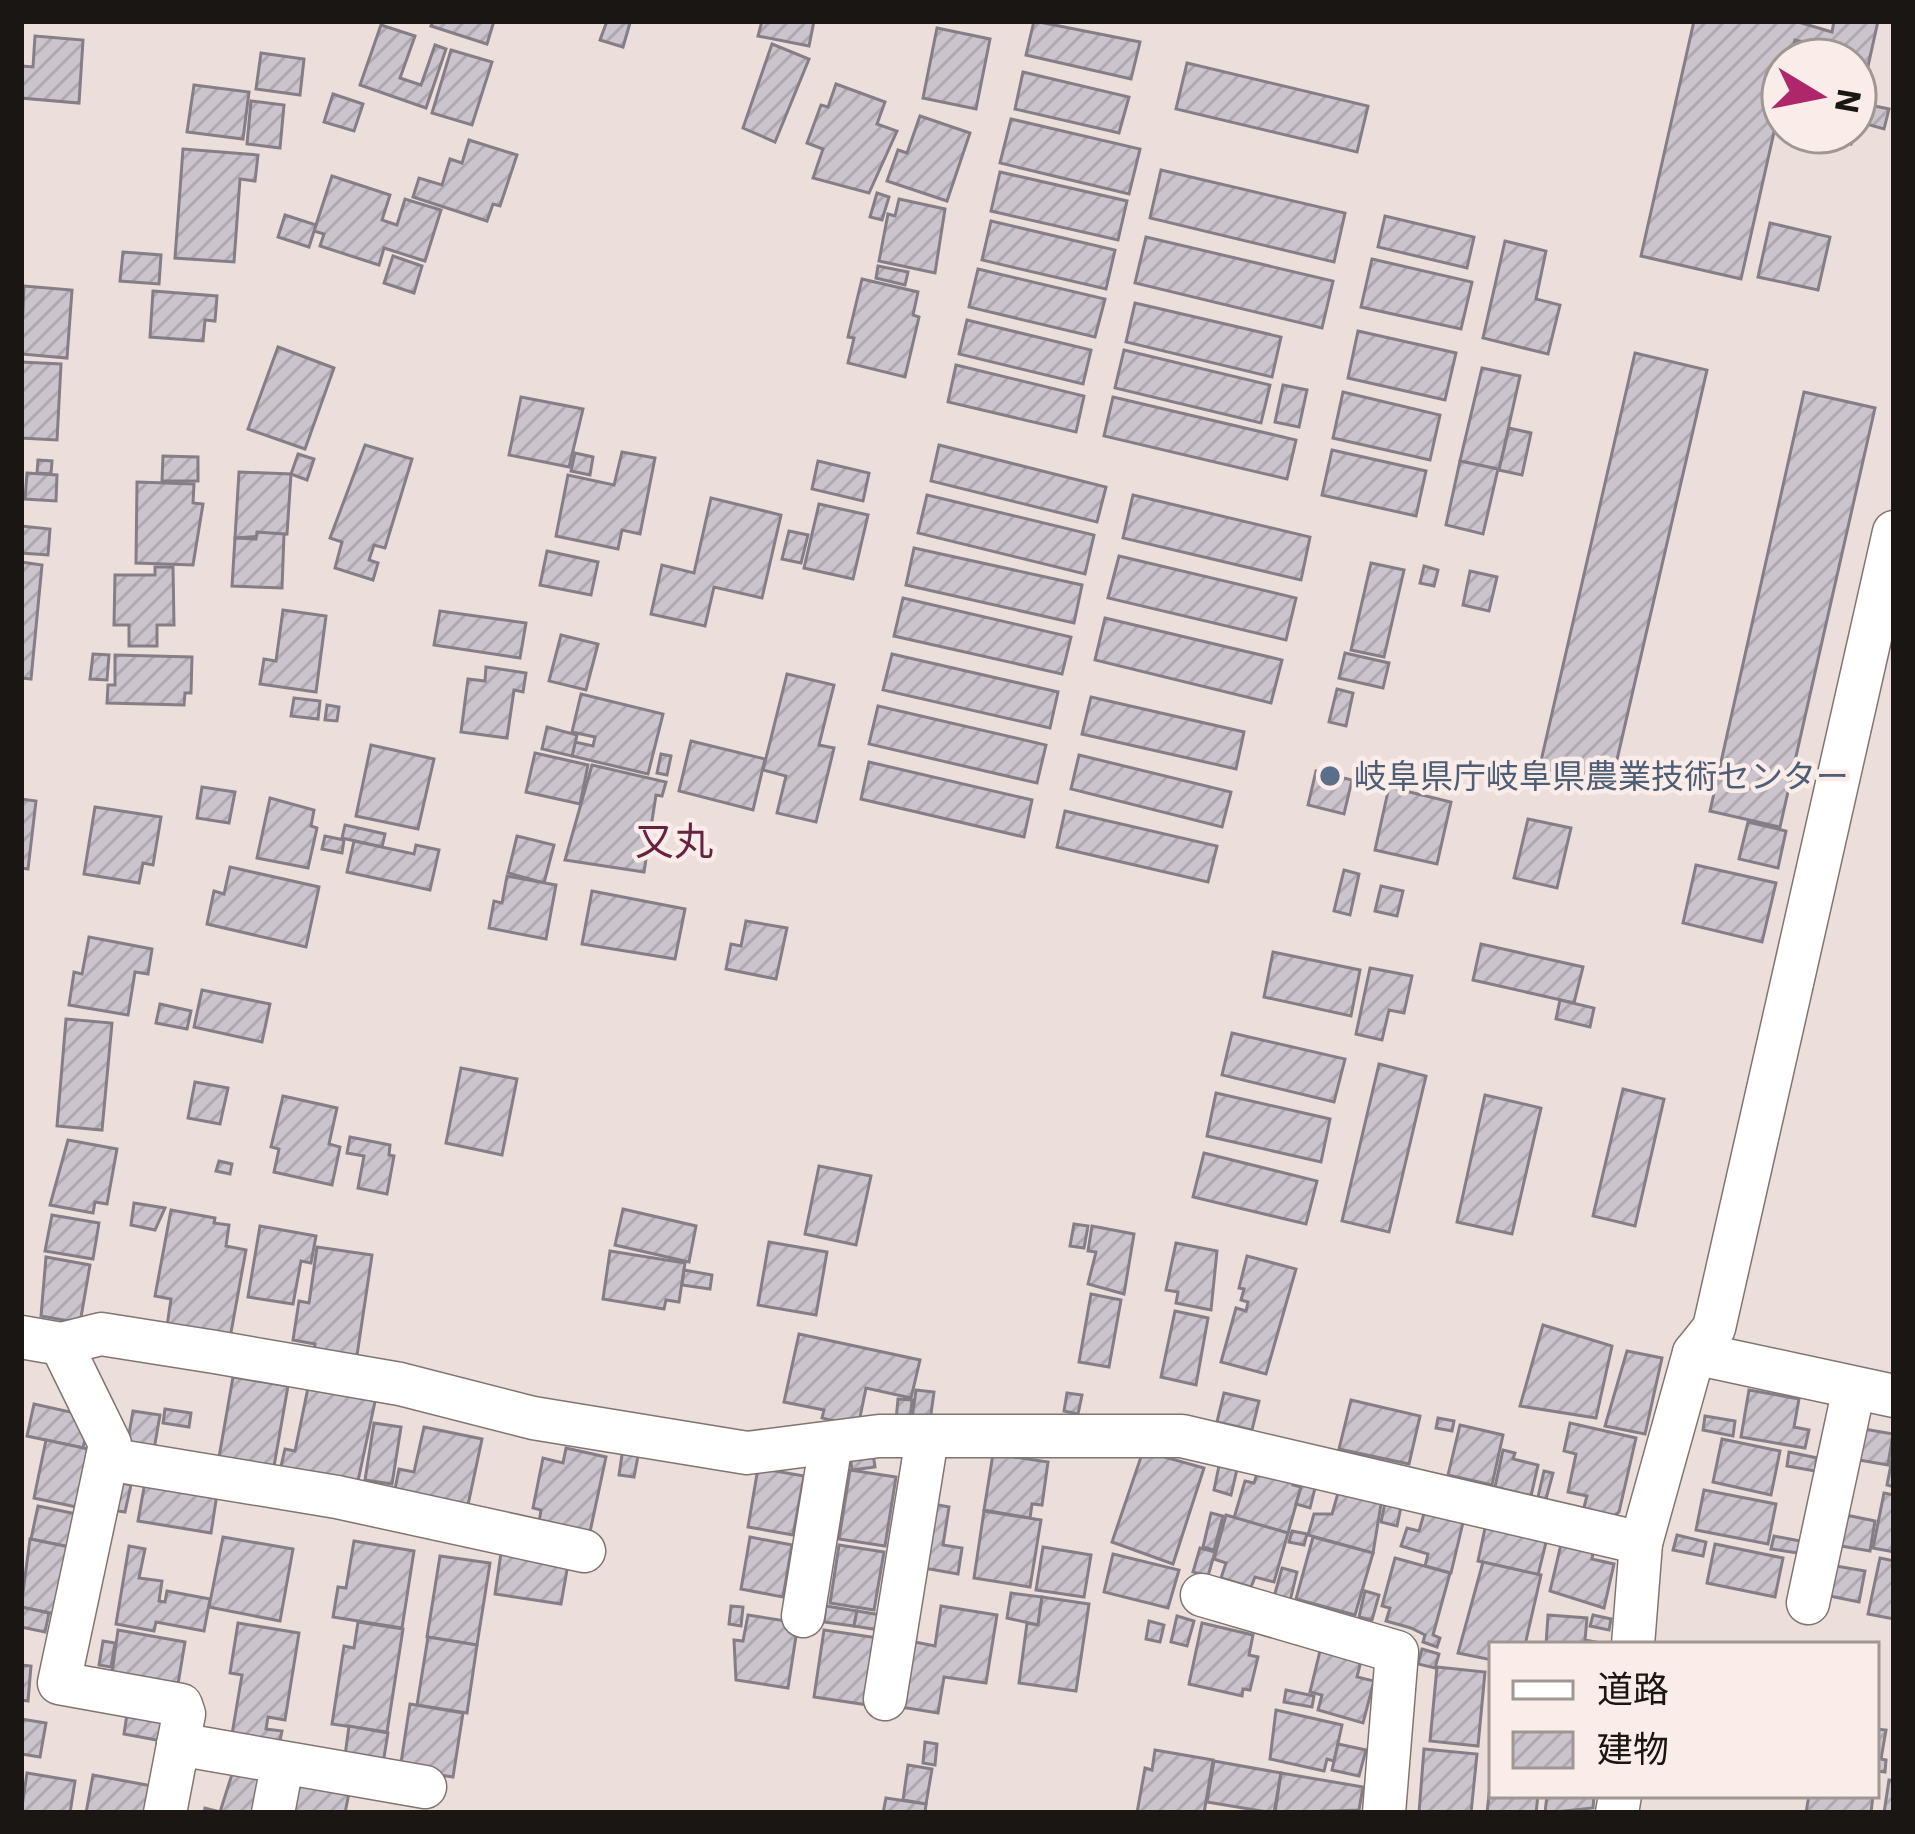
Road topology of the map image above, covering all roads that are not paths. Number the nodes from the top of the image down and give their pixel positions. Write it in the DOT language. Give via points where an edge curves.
graph roads {
  1 [pos="1894,532"];
  2 [pos="41,1341"];
  3 [pos="1694,1353"];
  4 [pos="1874,1392"];
  5 [pos="927,1438"];
  6 [pos="831,1443"];
  7 [pos="106,1460"];
  8 [pos="1641,1543"];
  9 [pos="584,1550"];
  10 [pos="1202,1595"];
  11 [pos="1808,1603"];
  12 [pos="803,1616"];
  13 [pos="1633,1642"];
  14 [pos="884,1700"];
  15 [pos="178,1744"];
  16 [pos="282,1766"];
  17 [pos="425,1787"];
  18 [pos="165,1813"];
  19 [pos="273,1813"];
  20 [pos="1384,1813"];
  1 -- 3 [label="street" via="1714,1328"];
  2 -- 6 [label="street" via="101,1334 215,1352 747,1453"];
  2 -- 7 [label="street" via="105,1429"];
  3 -- 4 [label="street"];
  3 -- 8 [label="street"];
  4 -- 11 [label="street"];
  5 -- 6 [label="street"];
  5 -- 8 [label="street" via="1181,1436"];
  5 -- 14 [label="street"];
  6 -- 12 [label="street"];
  7 -- 9 [label="street" via="337,1497"];
  7 -- 15 [label="street" via="59,1683 181,1705"];
  8 -- 13 [label="street"];
  10 -- 20 [label="street" via="1396,1652"];
  15 -- 16 [label="street"];
  15 -- 18 [label="street"];
  16 -- 17 [label="street"];
  16 -- 19 [label="street"];
}
